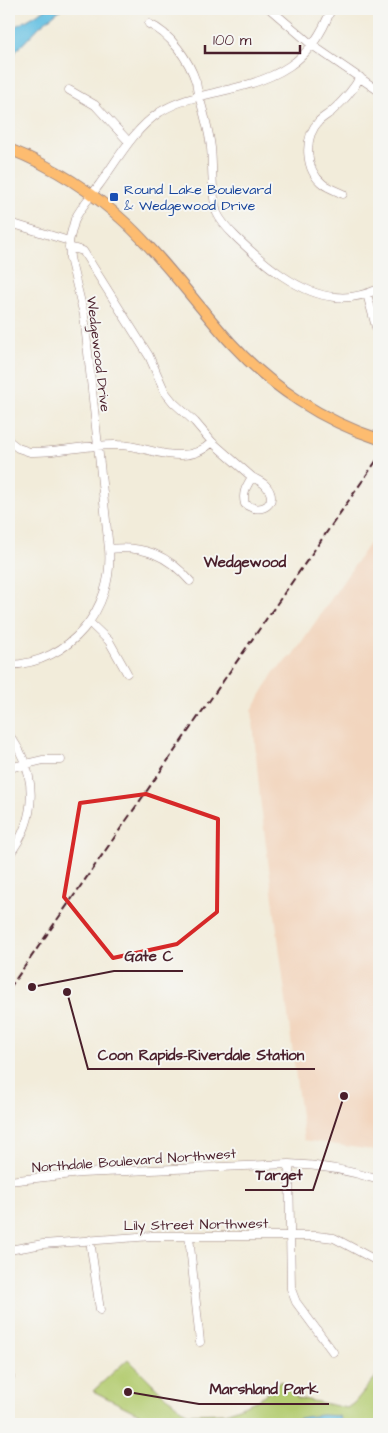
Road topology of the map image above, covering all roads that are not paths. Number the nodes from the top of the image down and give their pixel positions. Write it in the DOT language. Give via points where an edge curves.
graph roads {
  1 [pos="270,9"];
  2 [pos="331,9"];
  3 [pos="149,24"];
  4 [pos="312,45"];
  5 [pos="360,77"];
  6 [pos="69,90"];
  7 [pos="379,91"];
  8 [pos="199,96"];
  9 [pos="129,142"];
  10 [pos="9,149"];
  11 [pos="92,194"];
  12 [pos="343,194"];
  13 [pos="9,225"];
  14 [pos="69,244"];
  15 [pos="379,289"];
  16 [pos="367,294"];
  17 [pos="376,327"];
  18 [pos="379,439"];
  19 [pos="9,441"];
  20 [pos="212,442"];
  21 [pos="98,446"];
  22 [pos="252,477"];
  23 [pos="109,549"];
  24 [pos="190,581"];
  25 [pos="90,623"];
  26 [pos="9,665"];
  27 [pos="128,673"];
  28 [pos="9,735"];
  29 [pos="61,760"];
  30 [pos="26,764"];
  31 [pos="9,768"];
  32 [pos="9,855"];
  33 [pos="288,1164"];
  34 [pos="379,1180"];
  35 [pos="9,1181"];
  36 [pos="289,1235"];
  37 [pos="189,1236"];
  38 [pos="90,1240"];
  39 [pos="9,1250"];
  40 [pos="379,1262"];
  41 [pos="100,1310"];
  42 [pos="200,1342"];
  43 [pos="333,1352"];
  1 -- 4 [label="street"];
  2 -- 4 [label="street, Wedgewood Drive"];
  3 -- 8 [label="street" via="159,28 171,40 190,69"];
  4 -- 5 [label="street"];
  4 -- 8 [label="street, Wedgewood Drive" via="283,71 267,79"];
  5 -- 7 [label="street"];
  5 -- 12 [label="street" via="354,90 318,122 309,143 310,165 314,174 323,185"];
  6 -- 9 [label="street" via="96,105"];
  8 -- 9 [label="street, Wedgewood Drive" via="160,113"];
  8 -- 16 [label="street" via="209,131 216,210 221,222 261,260 306,288 334,297"];
  9 -- 11 [label="street, Wedgewood Drive"];
  10 -- 11 [label="main road" via="54,170"];
  11 -- 14 [label="street, Wedgewood Drive" via="74,219"];
  11 -- 18 [label="main road" via="138,235 252,364 297,399 328,417"];
  13 -- 14 [label="street"];
  14 -- 20 [label="street" via="83,252 149,356 165,392"];
  14 -- 21 [label="street, Wedgewood Drive" via="84,315"];
  15 -- 16 [label="street"];
  16 -- 17 [label="street"];
  19 -- 21 [label="street" via="30,452"];
  20 -- 21 [label="street" via="198,452 183,455 164,455 129,446"];
  20 -- 22 [label="street"];
  21 -- 23 [label="street, Wedgewood Drive"];
  23 -- 24 [label="street" via="136,549 157,555 174,564"];
  23 -- 25 [label="street, Wedgewood Drive" via="110,569 106,587"];
  25 -- 26 [label="street, Wedgewood Drive" via="58,651 34,661"];
  25 -- 27 [label="street" via="110,641"];
  28 -- 30 [label="street"];
  29 -- 30 [label="street"];
  30 -- 31 [label="street"];
  30 -- 32 [label="street" via="31,803 24,828"];
  33 -- 34 [label="street, Northdale Boulevard Northwest" via="346,1170"];
  33 -- 35 [label="street, Northdale Boulevard Northwest" via="81,1173"];
  33 -- 36 [label="street"];
  36 -- 37 [label="street, Lily Street Northwest"];
  36 -- 40 [label="street, Lily Street Northwest" via="334,1238"];
  36 -- 43 [label="street" via="291,1289 296,1302"];
  37 -- 38 [label="street, Lily Street Northwest"];
  37 -- 42 [label="street"];
  38 -- 39 [label="street, Lily Street Northwest"];
  38 -- 41 [label="street"];
}
